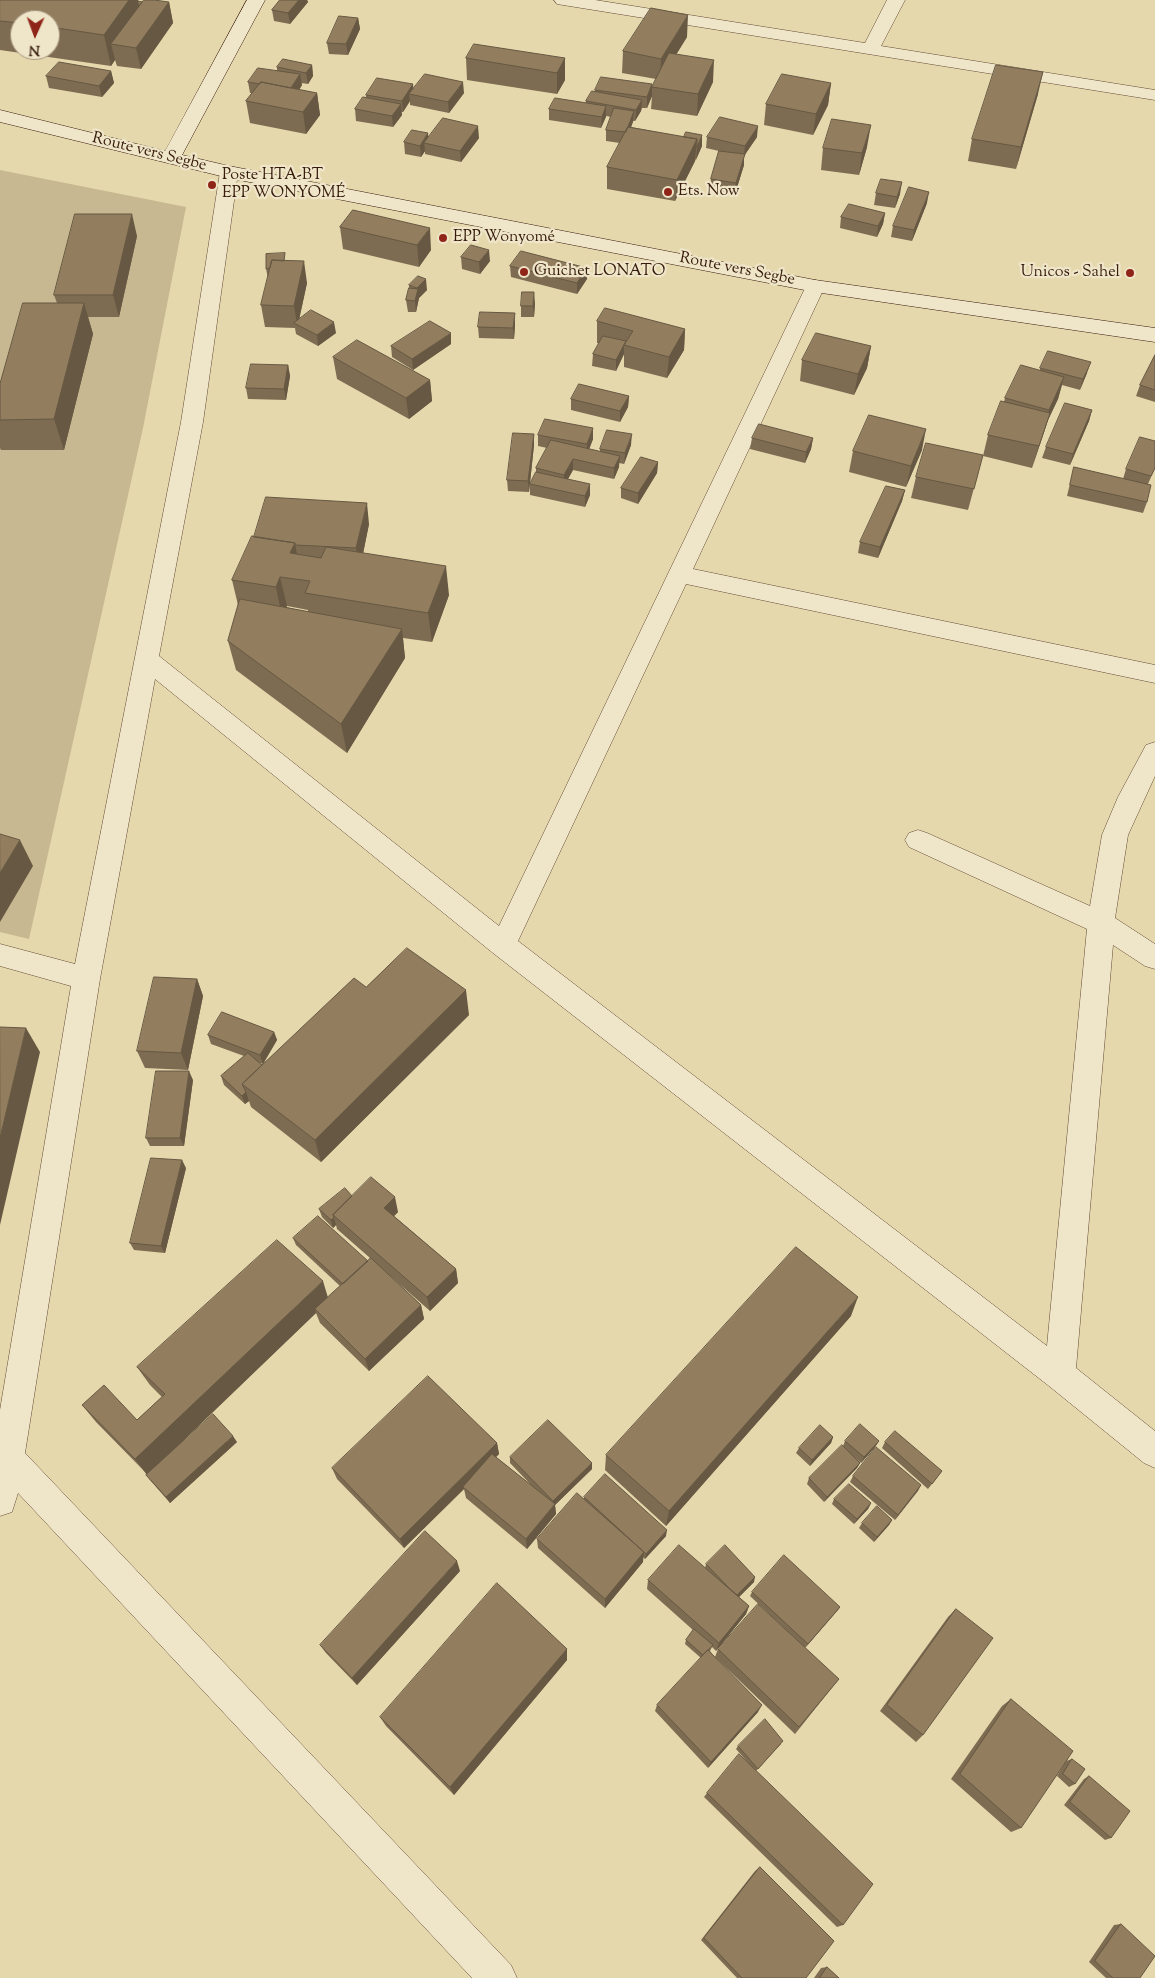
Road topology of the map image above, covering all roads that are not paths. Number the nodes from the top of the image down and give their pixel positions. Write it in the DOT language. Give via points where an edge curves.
graph roads {
  1 [pos="256,0"];
  2 [pos="563,0"];
  3 [pos="896,0"];
  4 [pos="870,50"];
  5 [pos="1155,95"];
  6 [pos="0,116"];
  7 [pos="170,159"];
  8 [pos="229,172"];
  9 [pos="815,286"];
  10 [pos="1155,335"];
  11 [pos="679,574"];
  12 [pos="147,659"];
  13 [pos="1155,674"];
  14 [pos="1155,752"];
  15 [pos="918,840"];
  16 [pos="1101,923"];
  17 [pos="503,946"];
  18 [pos="0,955"];
  19 [pos="1155,958"];
  20 [pos="86,979"];
  21 [pos="1060,1375"];
  22 [pos="1155,1452"];
  23 [pos="4,1457"];
  24 [pos="0,1500"];
  25 [pos="498,1978"];
  1 -- 7 [label="street"];
  2 -- 4 [label="street"];
  3 -- 4 [label="street"];
  4 -- 5 [label="street"];
  6 -- 7 [label="street, Route vers Segbe"];
  7 -- 8 [label="street, Route vers Segbe"];
  8 -- 9 [label="street, Route vers Segbe"];
  8 -- 12 [label="street" via="192,422"];
  9 -- 10 [label="street, Route vers Segbe"];
  9 -- 11 [label="street"];
  11 -- 13 [label="street"];
  11 -- 17 [label="street"];
  12 -- 17 [label="street"];
  12 -- 20 [label="street"];
  14 -- 16 [label="street" via="1115,836"];
  15 -- 16 [label="street"];
  16 -- 19 [label="street"];
  16 -- 21 [label="street"];
  17 -- 21 [label="street"];
  18 -- 20 [label="street"];
  20 -- 23 [label="street"];
  21 -- 22 [label="street"];
  23 -- 24 [label="street"];
  23 -- 25 [label="street"];
}
